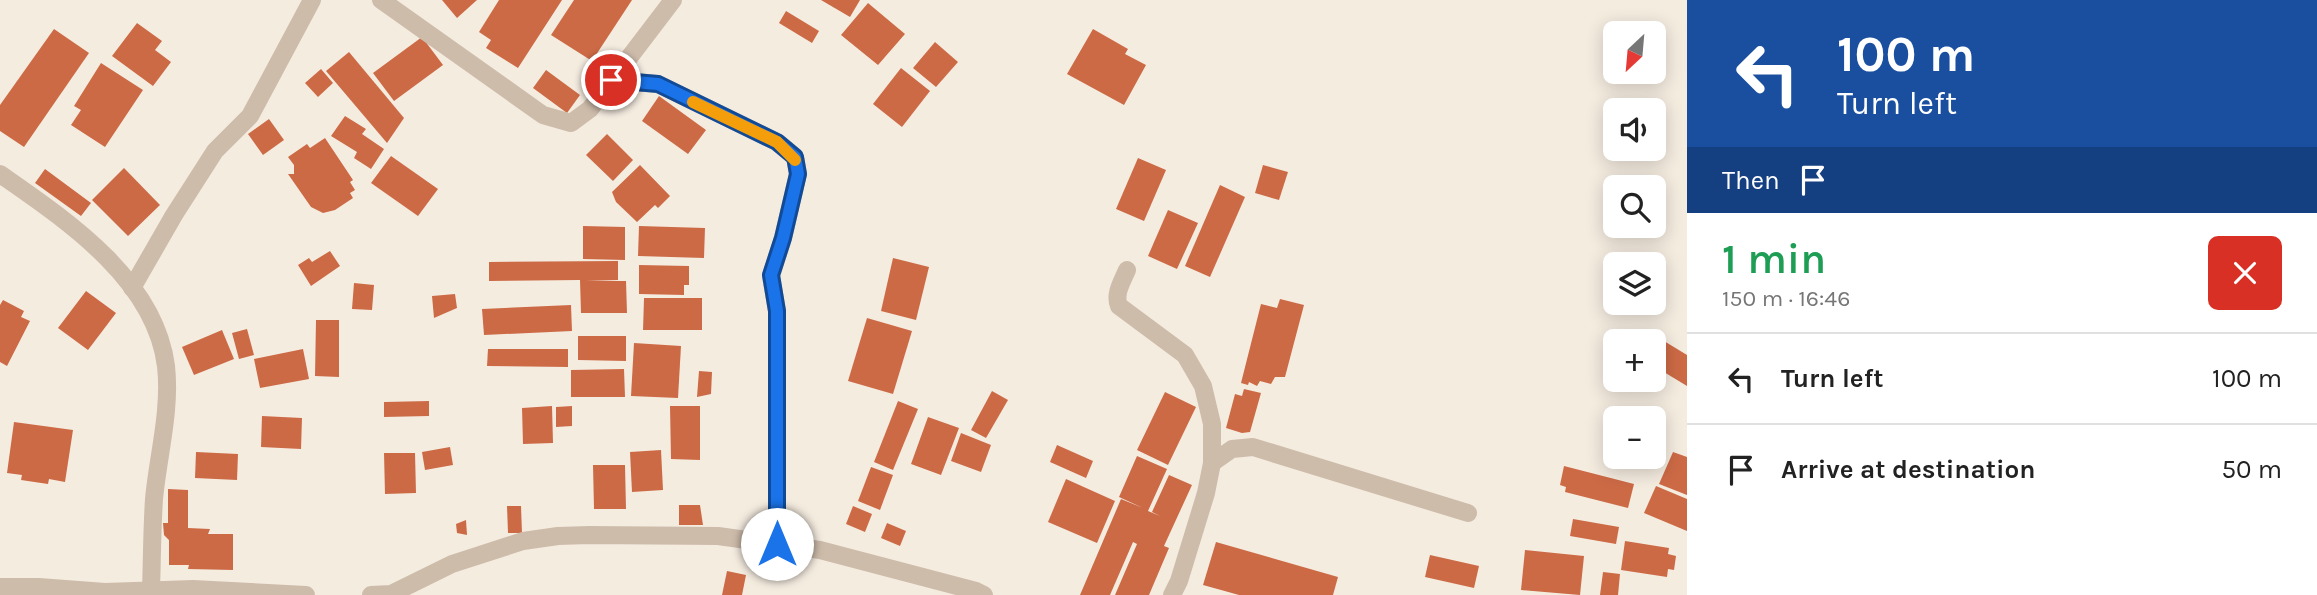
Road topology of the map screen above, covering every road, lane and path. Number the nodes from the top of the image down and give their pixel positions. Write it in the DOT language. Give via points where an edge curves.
graph roads {
  1 [pos="312,0"];
  2 [pos="381,0"];
  3 [pos="673,0"];
  4 [pos="611,80"];
  5 [pos="0,174"];
  6 [pos="1127,270"];
  7 [pos="132,288"];
  8 [pos="1212,463"];
  9 [pos="1468,513"];
  10 [pos="777,544"];
  11 [pos="0,587"];
  12 [pos="151,590"];
  13 [pos="193,592"];
  14 [pos="306,595"];
  15 [pos="371,595"];
  16 [pos="984,595"];
  17 [pos="1172,595"];
  1 -- 7 [label="street" via="250,116 215,151"];
  2 -- 4 [label="street" via="543,115 571,123 590,109"];
  3 -- 4 [label="street"];
  4 -- 10 [label="street" via="658,84 777,142 795,157 798,174 771,275 777,311"];
  5 -- 7 [label="street" via="110,260"];
  6 -- 8 [label="street" via="1117,294 1119,306 1185,355 1203,386 1212,424"];
  7 -- 12 [label="street" via="154,324 166,366"];
  8 -- 9 [label="street" via="1232,449 1253,447"];
  8 -- 17 [label="street"];
  10 -- 15 [label="street" via="718,536 558,536 523,541 452,564 391,594"];
  10 -- 16 [label="street" via="820,550"];
  11 -- 12 [label="street"];
  12 -- 13 [label="street"];
  13 -- 14 [label="street"];
}
